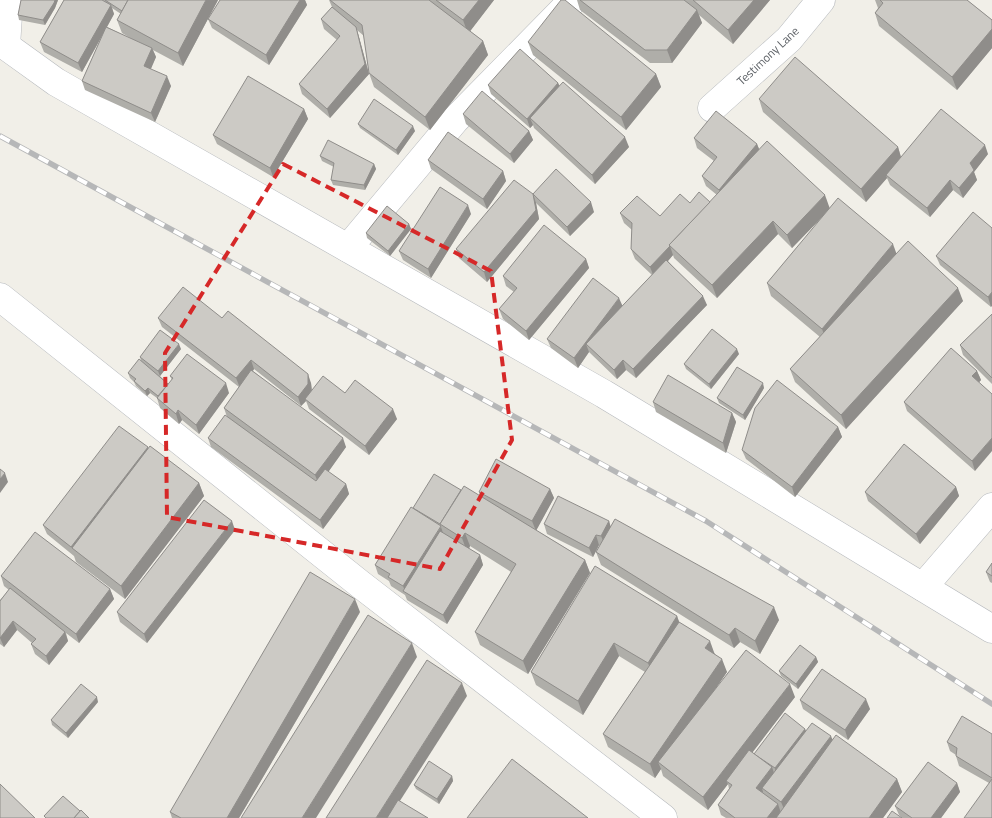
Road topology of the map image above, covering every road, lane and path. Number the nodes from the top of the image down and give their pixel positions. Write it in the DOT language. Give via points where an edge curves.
graph roads {
  1 [pos="9,0"];
  2 [pos="573,0"];
  3 [pos="821,0"];
  4 [pos="3,45"];
  5 [pos="712,108"];
  6 [pos="348,248"];
  7 [pos="0,297"];
  8 [pos="992,507"];
  9 [pos="923,587"];
  10 [pos="992,629"];
  11 [pos="663,818"];
  1 -- 4 [label="street"];
  2 -- 6 [label="street" via="455,120"];
  3 -- 5 [label="street, Testimony Lane" via="789,40"];
  4 -- 6 [label="street" via="56,82"];
  6 -- 9 [label="street" via="604,394"];
  7 -- 11 [label="street" via="360,584"];
  8 -- 9 [label="street"];
  9 -- 10 [label="street"];
}
